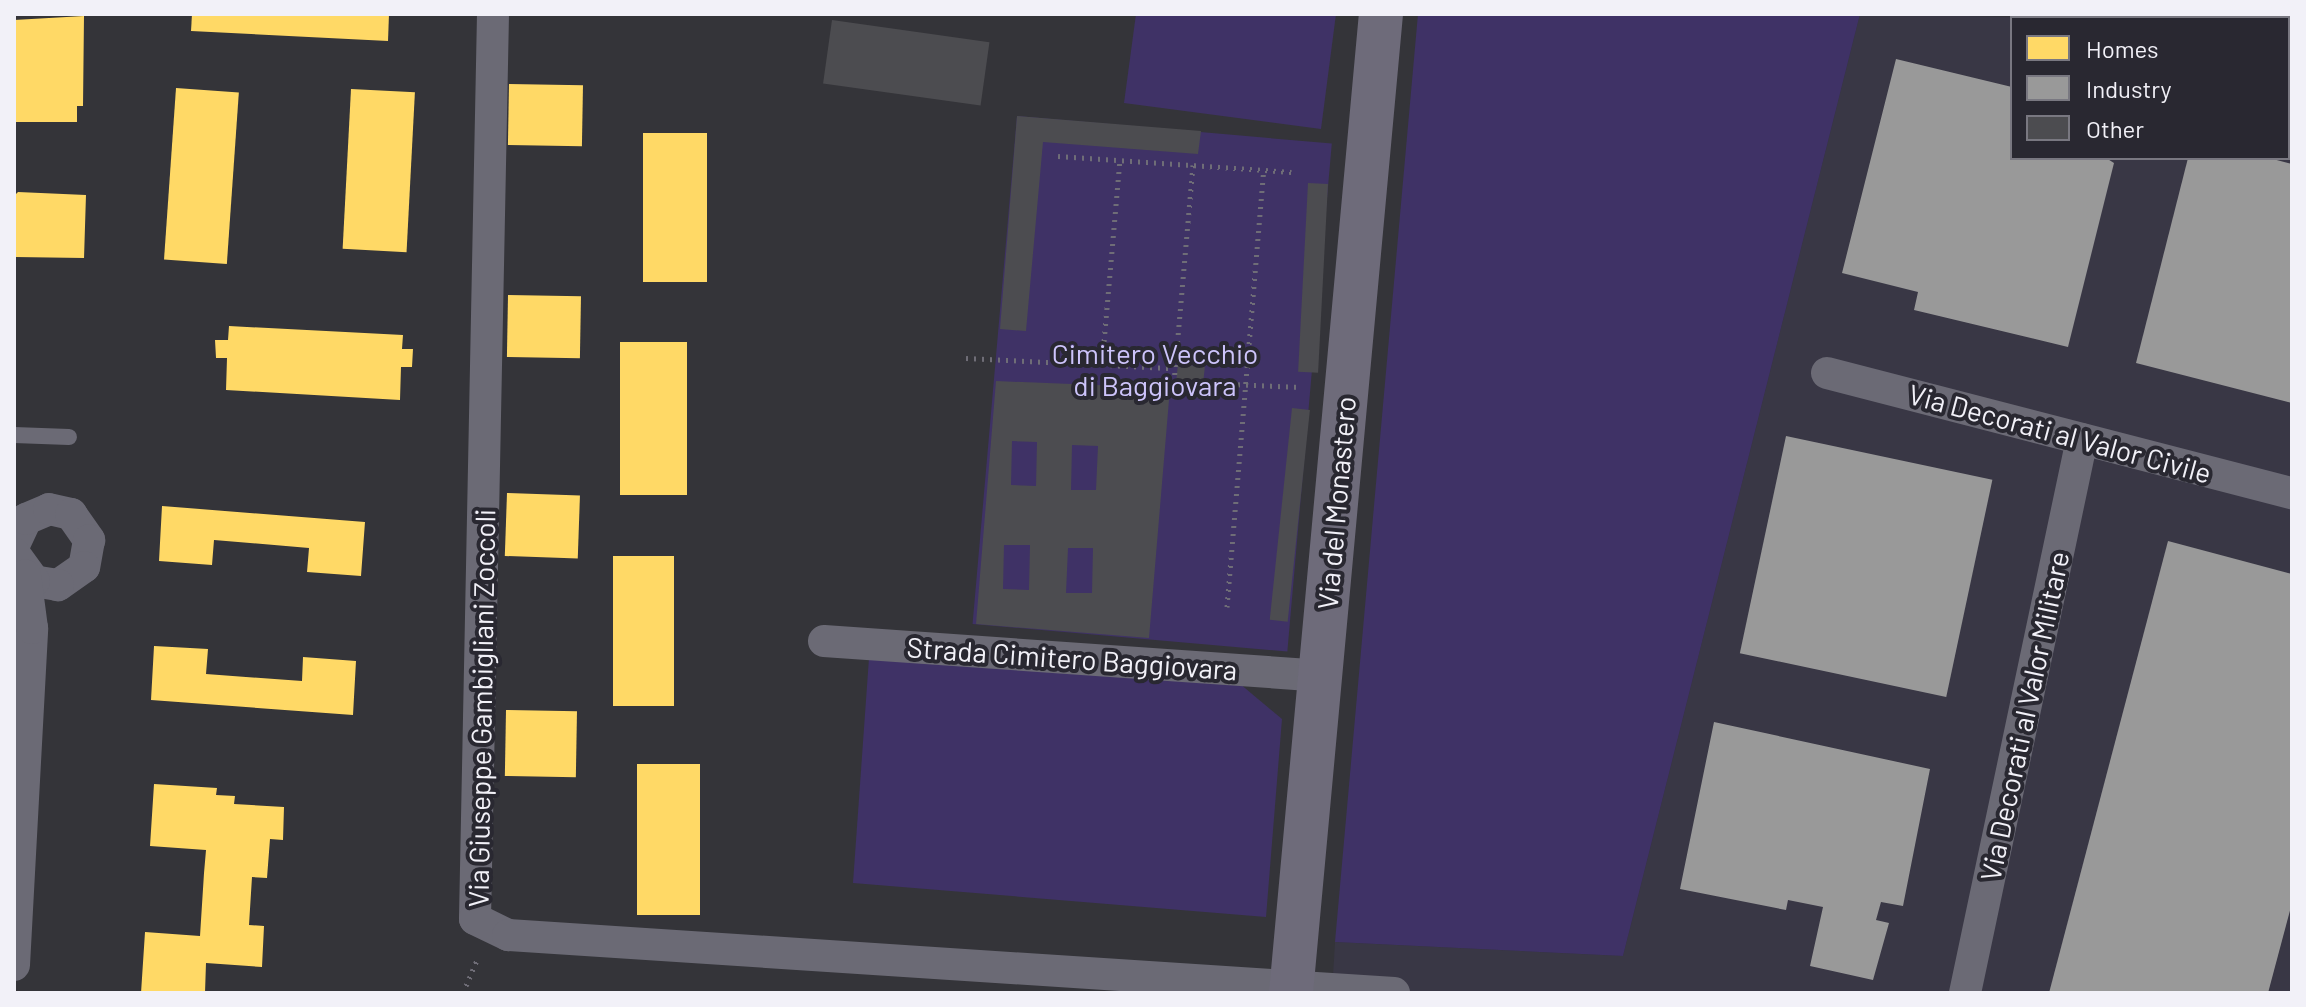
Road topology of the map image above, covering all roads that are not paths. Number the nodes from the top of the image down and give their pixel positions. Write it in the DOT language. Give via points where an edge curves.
graph roads {
  1 [pos="493,14"];
  2 [pos="1381,14"];
  3 [pos="1827,373"];
  4 [pos="14,435"];
  5 [pos="69,437"];
  6 [pos="2082,439"];
  7 [pos="2292,493"];
  8 [pos="14,545"];
  9 [pos="20,564"];
  10 [pos="58,585"];
  11 [pos="32,628"];
  12 [pos="824,641"];
  13 [pos="1320,676"];
  14 [pos="14,965"];
  15 [pos="1291,988"];
  16 [pos="1394,993"];
  17 [pos="1965,993"];
  1 -- 15 [label="street, Via Giuseppe Gambigliani Zoccoli" via="475,919 508,935"];
  2 -- 13 [label="main road, Via del Monastero"];
  3 -- 6 [label="street, Via Decorati al Valor Civile"];
  4 -- 5 [label="lane"];
  6 -- 7 [label="street, Via Decorati al Valor Civile"];
  6 -- 17 [label="street, Via Decorati al Valor Militare"];
  8 -- 10 [label="street" via="21,524 35,512 62,510 78,519 89,540 89,555 77,576"];
  9 -- 10 [label="street"];
  9 -- 11 [label="street"];
  10 -- 11 [label="street" via="40,603"];
  11 -- 14 [label="street"];
  12 -- 13 [label="street, Strada Cimitero Baggiovara"];
  13 -- 15 [label="main road, Via del Monastero"];
  15 -- 16 [label="street"];
}
